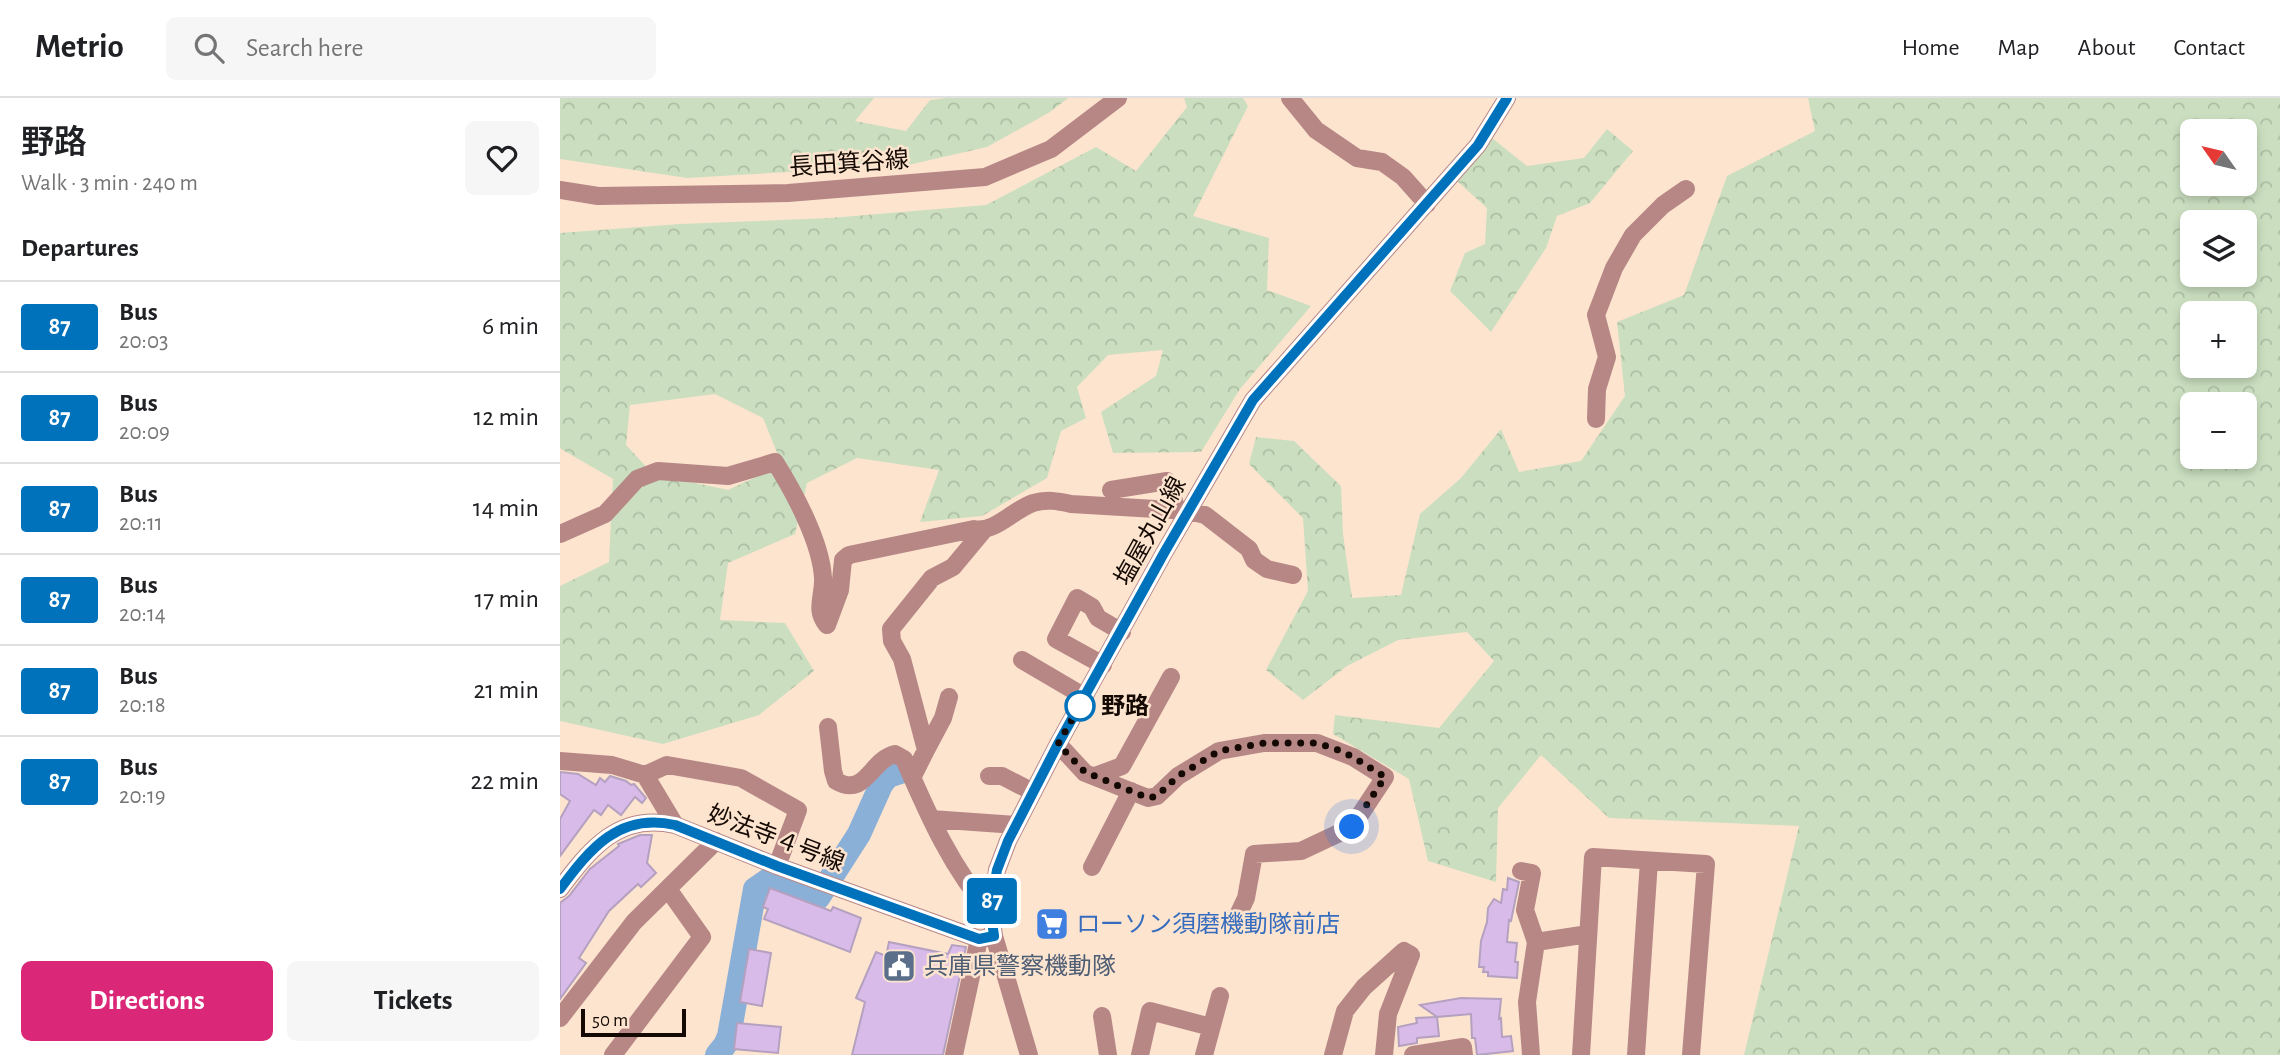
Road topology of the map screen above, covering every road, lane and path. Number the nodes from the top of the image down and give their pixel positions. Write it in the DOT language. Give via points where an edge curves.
graph roads {
  1 [pos="1118,98"];
  2 [pos="1290,98"];
  3 [pos="1507,98"];
  4 [pos="1686,189"];
  5 [pos="560,190"];
  6 [pos="1427,204"];
  7 [pos="1596,419"];
  8 [pos="1111,491"];
  9 [pos="1183,510"];
  10 [pos="984,531"];
  11 [pos="560,534"];
  12 [pos="1293,575"];
  13 [pos="1122,632"];
  14 [pos="1021,660"];
  15 [pos="1102,666"];
  16 [pos="1171,677"];
  17 [pos="949,697"];
  18 [pos="1085,697"];
  19 [pos="828,727"];
  20 [pos="1058,744"];
  21 [pos="926,750"];
  22 [pos="560,761"];
  23 [pos="645,775"];
  24 [pos="989,776"];
  25 [pos="1095,776"];
  26 [pos="912,778"];
  27 [pos="1131,791"];
  28 [pos="1033,792"];
  29 [pos="931,819"];
  30 [pos="675,825"];
  31 [pos="1016,825"];
  32 [pos="716,841"];
  33 [pos="1649,861"];
  34 [pos="777,866"];
  35 [pos="1092,867"];
  36 [pos="1521,871"];
  37 [pos="560,889"];
  38 [pos="668,889"];
  39 [pos="991,913"];
  40 [pos="1238,915"];
  41 [pos="1588,934"];
  42 [pos="986,938"];
  43 [pos="1536,942"];
  44 [pos="1220,996"];
  45 [pos="1102,1016"];
  46 [pos="560,1018"];
  47 [pos="1211,1027"];
  48 [pos="1463,1051"];
  49 [pos="613,1055"];
  50 [pos="954,1055"];
  51 [pos="1029,1055"];
  52 [pos="1108,1055"];
  53 [pos="1140,1055"];
  54 [pos="1204,1055"];
  55 [pos="1333,1055"];
  56 [pos="1384,1055"];
  57 [pos="1413,1055"];
  58 [pos="1531,1055"];
  59 [pos="1581,1055"];
  60 [pos="1636,1055"];
  61 [pos="1691,1055"];
  1 -- 5 [label="street, 長田箕谷線" via="1051,149 985,177 788,193 598,196"];
  2 -- 6 [label="street" via="1316,130 1357,158 1382,162"];
  3 -- 6 [label="street, 塩屋丸山線" via="1478,145"];
  4 -- 7 [label="street" via="1633,234 1595,316 1607,357 1597,389"];
  6 -- 9 [label="street, 塩屋丸山線" via="1260,389"];
  8 -- 9 [label="street" via="1167,481"];
  9 -- 10 [label="street" via="1053,500 1034,503"];
  9 -- 12 [label="street" via="1205,515 1249,548 1254,560 1268,569"];
  9 -- 13 [label="street, 塩屋丸山線"];
  10 -- 11 [label="street" via="951,533 849,555 843,560 840,590 827,625 821,618 824,579 812,534 793,489 775,462 728,475 658,471 637,479 605,514"];
  10 -- 21 [label="street" via="953,568 932,578 891,629"];
  13 -- 15 [label="street, 塩屋丸山線"];
  13 -- 15 [label="street" via="1077,598 1056,639"];
  14 -- 18 [label="street"];
  15 -- 18 [label="street, 塩屋丸山線"];
  16 -- 25 [label="street" via="1122,766"];
  17 -- 21 [label="street"];
  18 -- 20 [label="street, 塩屋丸山線"];
  19 -- 26 [label="street" via="836,782 855,786 884,756 895,754 904,759"];
  20 -- 25 [label="street" via="1085,772"];
  20 -- 28 [label="street, 塩屋丸山線"];
  21 -- 26 [label="street"];
  22 -- 23 [label="street" via="612,765"];
  23 -- 30 [label="street"];
  23 -- 34 [label="street" via="667,765 741,778 798,810"];
  24 -- 28 [label="street" via="1002,776"];
  25 -- 27 [label="street"];
  26 -- 29 [label="street"];
  27 -- 35 [label="street"];
  27 -- 40 [label="street" via="1148,798 1157,796 1178,776 1219,751 1264,743 1317,743 1345,753 1385,777 1352,827 1301,851 1254,854"];
  28 -- 31 [label="street, 塩屋丸山線"];
  29 -- 31 [label="street"];
  29 -- 39 [label="street" via="951,860"];
  30 -- 32 [label="street, 妙法寺４号線"];
  30 -- 37 [label="street, 妙法寺４号線" via="634,824 609,835"];
  31 -- 39 [label="street, 塩屋丸山線" via="997,870"];
  32 -- 34 [label="street, 妙法寺４号線"];
  32 -- 38 [label="street"];
  33 -- 41 [label="street" via="1592,858"];
  33 -- 60 [label="street"];
  33 -- 61 [label="street" via="1706,864"];
  34 -- 42 [label="street, 妙法寺４号線"];
  36 -- 43 [label="street" via="1532,873 1525,910"];
  38 -- 46 [label="street" via="634,922"];
  38 -- 49 [label="street" via="702,937"];
  39 -- 42 [label="street, 塩屋丸山線"];
  41 -- 43 [label="street"];
  41 -- 59 [label="street"];
  42 -- 50 [label="street"];
  42 -- 51 [label="street, 塩屋丸山線"];
  43 -- 58 [label="street" via="1527,1002"];
  44 -- 47 [label="street"];
  45 -- 52 [label="street"];
  47 -- 53 [label="street" via="1150,1011"];
  47 -- 54 [label="street"];
  48 -- 57 [label="street"];
  55 -- 56 [label="street" via="1345,1011 1404,951 1411,955 1388,1014"];
}
